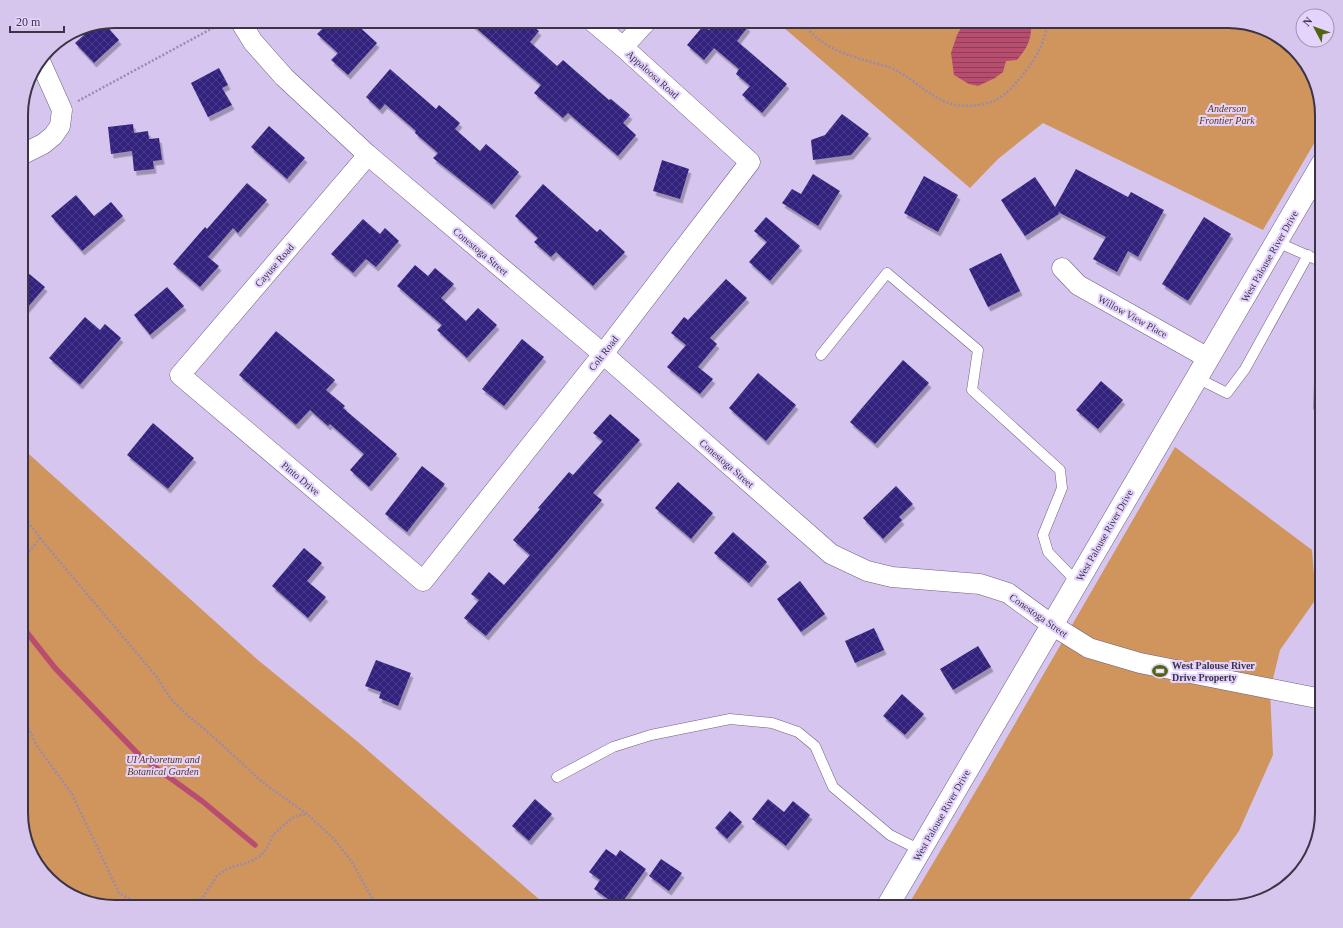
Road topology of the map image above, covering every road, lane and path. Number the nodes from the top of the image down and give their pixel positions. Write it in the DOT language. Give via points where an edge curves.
graph roads {
  1 [pos="213,28"];
  2 [pos="244,28"];
  3 [pos="600,28"];
  4 [pos="641,28"];
  5 [pos="808,28"];
  6 [pos="1047,28"];
  7 [pos="623,47"];
  8 [pos="43,67"];
  9 [pos="62,110"];
  10 [pos="713,128"];
  11 [pos="28,152"];
  12 [pos="368,155"];
  13 [pos="1315,176"];
  14 [pos="1277,242"];
  15 [pos="1308,255"];
  16 [pos="1315,258"];
  17 [pos="1062,268"];
  18 [pos="603,354"];
  19 [pos="821,355"];
  20 [pos="1208,358"];
  21 [pos="180,375"];
  22 [pos="1197,378"];
  23 [pos="28,522"];
  24 [pos="40,538"];
  25 [pos="28,553"];
  26 [pos="423,581"];
  27 [pos="1077,582"];
  28 [pos="1052,625"];
  29 [pos="1315,698"];
  30 [pos="28,727"];
  31 [pos="557,777"];
  32 [pos="307,814"];
  33 [pos="920,850"];
  34 [pos="132,900"];
  35 [pos="198,900"];
  36 [pos="373,900"];
  37 [pos="891,900"];
  1 -- 9 [label="path"];
  2 -- 12 [label="street, Conestoga Street" via="284,78"];
  3 -- 7 [label="street, Appaloosa Road"];
  4 -- 7 [label="street"];
  5 -- 6 [label="path" via="819,40 830,46 888,67 903,74 937,98 962,105 986,104 997,100 1016,83 1032,62"];
  7 -- 10 [label="street, Appaloosa Road"];
  8 -- 9 [label="street"];
  9 -- 11 [label="street" via="60,126 53,136"];
  10 -- 18 [label="street, Colt Road" via="750,162"];
  12 -- 18 [label="street, Conestoga Street"];
  12 -- 21 [label="street, Cayuse Road"];
  13 -- 14 [label="street, West Palouse River Drive"];
  14 -- 15 [label="lane"];
  14 -- 20 [label="street, West Palouse River Drive"];
  15 -- 16 [label="lane"];
  15 -- 22 [label="lane" via="1245,369 1227,393"];
  17 -- 20 [label="street, Willow View Place" via="1078,285"];
  18 -- 26 [label="street, Colt Road"];
  18 -- 28 [label="street, Conestoga Street" via="831,554 867,571 892,577 980,584 1008,593"];
  19 -- 27 [label="lane" via="887,273 978,350 972,390 1060,470 1062,488 1043,535 1048,552"];
  20 -- 22 [label="street, West Palouse River Drive"];
  21 -- 26 [label="street, Pinto Drive"];
  22 -- 27 [label="street, West Palouse River Drive"];
  23 -- 24 [label="path"];
  24 -- 25 [label="path"];
  24 -- 32 [label="path" via="184,713 262,782"];
  27 -- 28 [label="street, West Palouse River Drive"];
  28 -- 29 [label="street, Conestoga Street" via="1089,648 1140,663"];
  28 -- 33 [label="street, West Palouse River Drive"];
  30 -- 34 [label="path" via="38,746 72,794 119,893"];
  31 -- 33 [label="lane" via="613,747 651,735 730,719 772,723 798,732 815,746 833,787 890,835"];
  32 -- 35 [label="path" via="296,816 287,822 273,836 259,857 225,870 217,876 208,891"];
  32 -- 36 [label="path" via="334,839 352,862"];
  33 -- 37 [label="street, West Palouse River Drive"];
}
